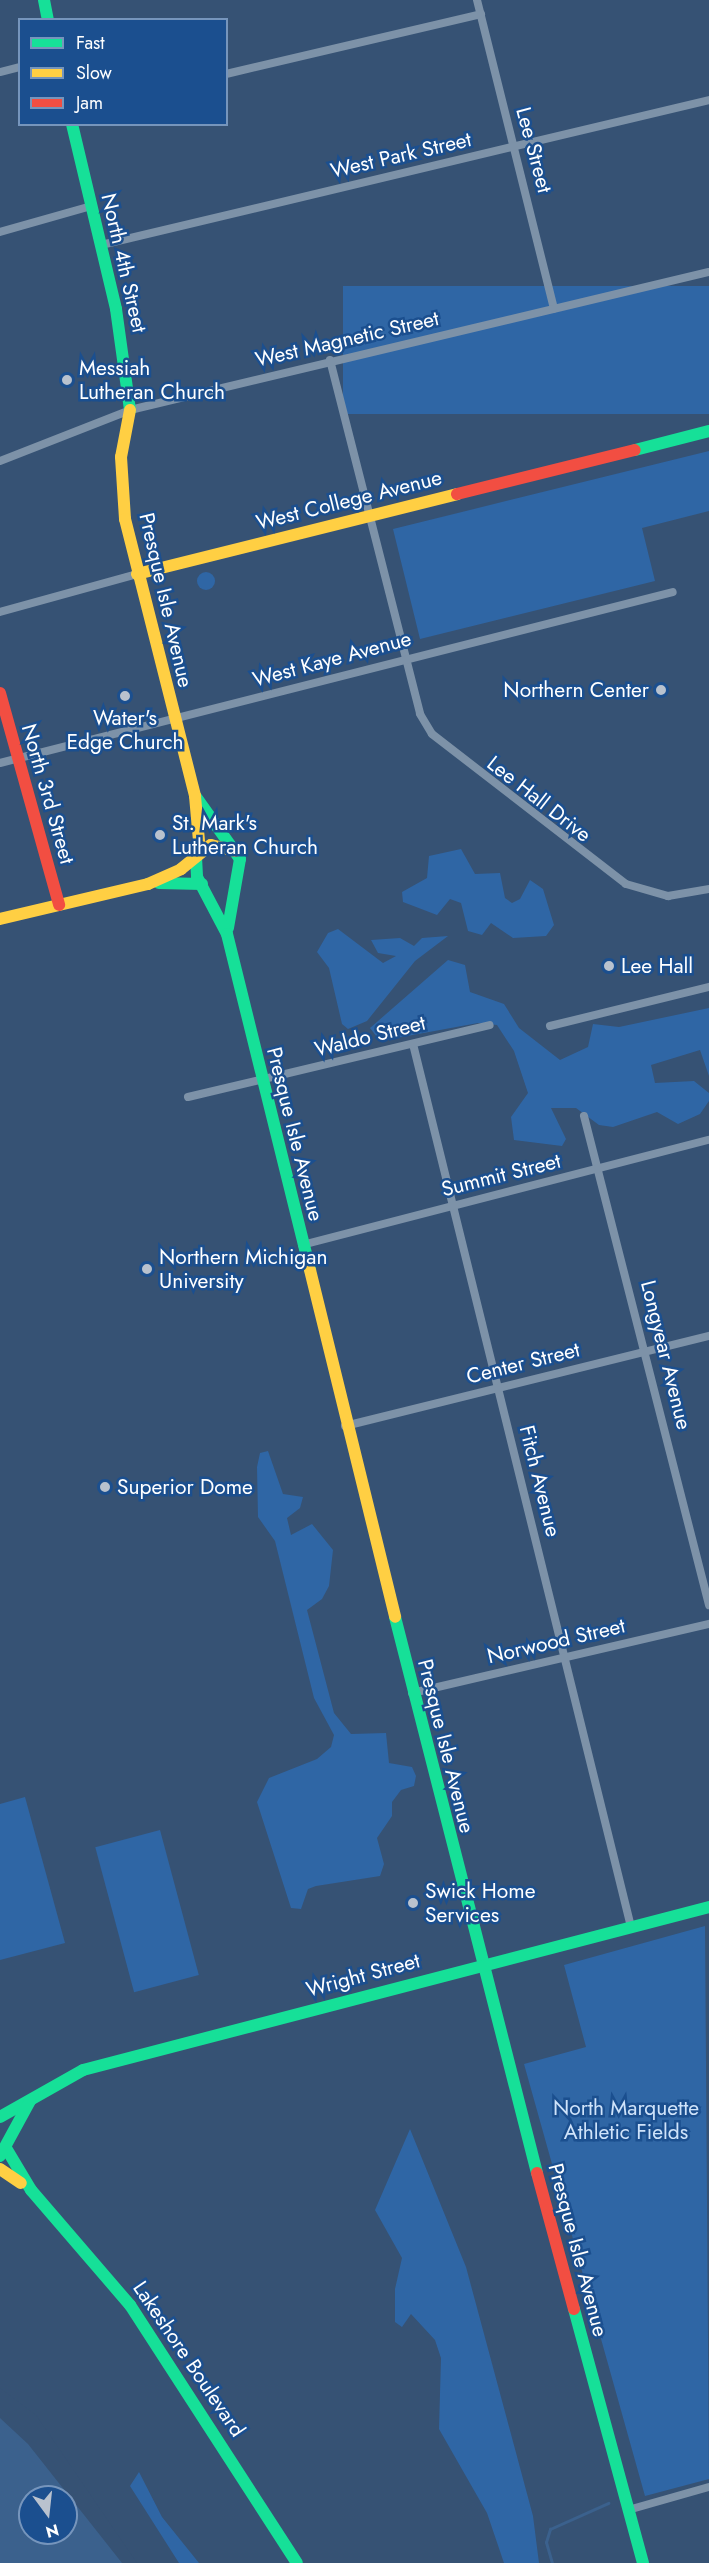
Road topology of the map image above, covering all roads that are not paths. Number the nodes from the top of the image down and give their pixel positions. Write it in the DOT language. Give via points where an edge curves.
graph roads {
  1 [pos="44,0"];
  2 [pos="477,0"];
  3 [pos="481,14"];
  4 [pos="48,18"];
  5 [pos="18,68"];
  6 [pos="0,72"];
  7 [pos="228,74"];
  8 [pos="709,100"];
  9 [pos="72,126"];
  10 [pos="514,146"];
  11 [pos="91,206"];
  12 [pos="0,232"];
  13 [pos="101,245"];
  14 [pos="709,272"];
  15 [pos="554,309"];
  16 [pos="330,360"];
  17 [pos="130,410"];
  18 [pos="709,431"];
  19 [pos="0,461"];
  20 [pos="369,515"];
  21 [pos="137,574"];
  22 [pos="674,592"];
  23 [pos="0,612"];
  24 [pos="406,657"];
  25 [pos="0,693"];
  26 [pos="173,720"];
  27 [pos="18,759"];
  28 [pos="0,763"];
  29 [pos="195,796"];
  30 [pos="235,850"];
  31 [pos="198,855"];
  32 [pos="238,879"];
  33 [pos="148,884"];
  34 [pos="203,885"];
  35 [pos="709,889"];
  36 [pos="59,905"];
  37 [pos="0,919"];
  38 [pos="227,934"];
  39 [pos="709,987"];
  40 [pos="490,1025"];
  41 [pos="550,1026"];
  42 [pos="413,1044"];
  43 [pos="262,1080"];
  44 [pos="188,1097"];
  45 [pos="584,1116"];
  46 [pos="709,1140"];
  47 [pos="601,1168"];
  48 [pos="453,1206"];
  49 [pos="302,1245"];
  50 [pos="709,1336"];
  51 [pos="646,1351"];
  52 [pos="498,1388"];
  53 [pos="345,1426"];
  54 [pos="709,1605"];
  55 [pos="709,1624"];
  56 [pos="564,1657"];
  57 [pos="412,1693"];
  58 [pos="709,1907"];
  59 [pos="631,1927"];
  60 [pos="481,1965"];
  61 [pos="33,2097"];
  62 [pos="0,2116"];
  63 [pos="0,2122"];
  64 [pos="5,2149"];
  65 [pos="0,2169"];
  66 [pos="31,2190"];
  67 [pos="709,2487"];
  68 [pos="628,2510"];
  69 [pos="297,2563"];
  70 [pos="643,2563"];
  1 -- 4 [label="street"];
  2 -- 3 [label="street, Lee Street"];
  3 -- 7 [label="street"];
  3 -- 10 [label="street, Lee Street"];
  5 -- 6 [label="street"];
  8 -- 10 [label="street, West Park Street"];
  9 -- 11 [label="street, North 4th Street"];
  10 -- 13 [label="street, West Park Street"];
  10 -- 15 [label="street, Lee Street"];
  11 -- 12 [label="street"];
  11 -- 13 [label="street, North 4th Street"];
  13 -- 17 [label="street, North 4th Street" via="130,380"];
  14 -- 15 [label="street, West Magnetic Street"];
  15 -- 16 [label="street, West Magnetic Street"];
  16 -- 17 [label="street, West Magnetic Street"];
  16 -- 20 [label="street, Lee Hall Drive"];
  17 -- 19 [label="street, West Magnetic Street"];
  17 -- 21 [label="street, Presque Isle Avenue" via="122,491"];
  18 -- 20 [label="street, West College Avenue"];
  20 -- 21 [label="street, West College Avenue"];
  20 -- 24 [label="street, Lee Hall Drive"];
  21 -- 23 [label="street, West College Avenue"];
  21 -- 26 [label="street, Presque Isle Avenue"];
  22 -- 24 [label="street, West Kaye Avenue"];
  24 -- 26 [label="street, West Kaye Avenue"];
  24 -- 35 [label="street, Lee Hall Drive" via="420,714 444,748 603,870 645,892 668,896"];
  25 -- 27 [label="street, North 3rd Street"];
  26 -- 27 [label="street, West Kaye Avenue"];
  26 -- 29 [label="street, Presque Isle Avenue"];
  27 -- 28 [label="street, West Kaye Avenue"];
  27 -- 36 [label="street, North 3rd Street"];
  29 -- 30 [label="street, Presque Isle Avenue"];
  29 -- 31 [label="street, Presque Isle Avenue"];
  30 -- 31 [label="street" via="216,844"];
  30 -- 32 [label="street, Presque Isle Avenue" via="241,864"];
  31 -- 33 [label="street"];
  31 -- 34 [label="street, Presque Isle Avenue" via="195,872"];
  32 -- 34 [label="street" via="222,890"];
  32 -- 38 [label="street, Presque Isle Avenue" via="230,896"];
  33 -- 34 [label="street"];
  33 -- 36 [label="street"];
  34 -- 38 [label="street, Presque Isle Avenue"];
  36 -- 37 [label="street"];
  38 -- 43 [label="street, Presque Isle Avenue"];
  39 -- 41 [label="street"];
  40 -- 42 [label="street, Waldo Street"];
  42 -- 43 [label="street, Waldo Street"];
  42 -- 48 [label="street, Fitch Avenue"];
  43 -- 44 [label="street, Waldo Street"];
  43 -- 49 [label="street, Presque Isle Avenue"];
  45 -- 47 [label="street, Longyear Avenue"];
  46 -- 47 [label="street, Summit Street"];
  47 -- 48 [label="street, Summit Street"];
  47 -- 51 [label="street, Longyear Avenue"];
  48 -- 49 [label="street, Summit Street"];
  48 -- 52 [label="street, Fitch Avenue"];
  49 -- 53 [label="street, Presque Isle Avenue"];
  50 -- 51 [label="street, Center Street"];
  51 -- 52 [label="street, Center Street"];
  51 -- 54 [label="street, Longyear Avenue"];
  52 -- 53 [label="street, Center Street"];
  52 -- 56 [label="street, Fitch Avenue"];
  53 -- 57 [label="street, Presque Isle Avenue"];
  55 -- 56 [label="street, Norwood Street"];
  56 -- 57 [label="street, Norwood Street"];
  56 -- 59 [label="street, Fitch Avenue"];
  57 -- 60 [label="street, Presque Isle Avenue"];
  58 -- 59 [label="street, Wright Street"];
  59 -- 60 [label="street, Wright Street"];
  60 -- 61 [label="street, Wright Street" via="84,2070"];
  60 -- 68 [label="street, Presque Isle Avenue"];
  61 -- 62 [label="street, Wright Street"];
  61 -- 64 [label="street"];
  63 -- 64 [label="street, Lakeshore Boulevard"];
  64 -- 66 [label="street, Lakeshore Boulevard"];
  65 -- 66 [label="street, Lakeshore Boulevard"];
  66 -- 69 [label="street, Lakeshore Boulevard" via="130,2305"];
  67 -- 68 [label="street"];
  68 -- 70 [label="street, Presque Isle Avenue"];
}
